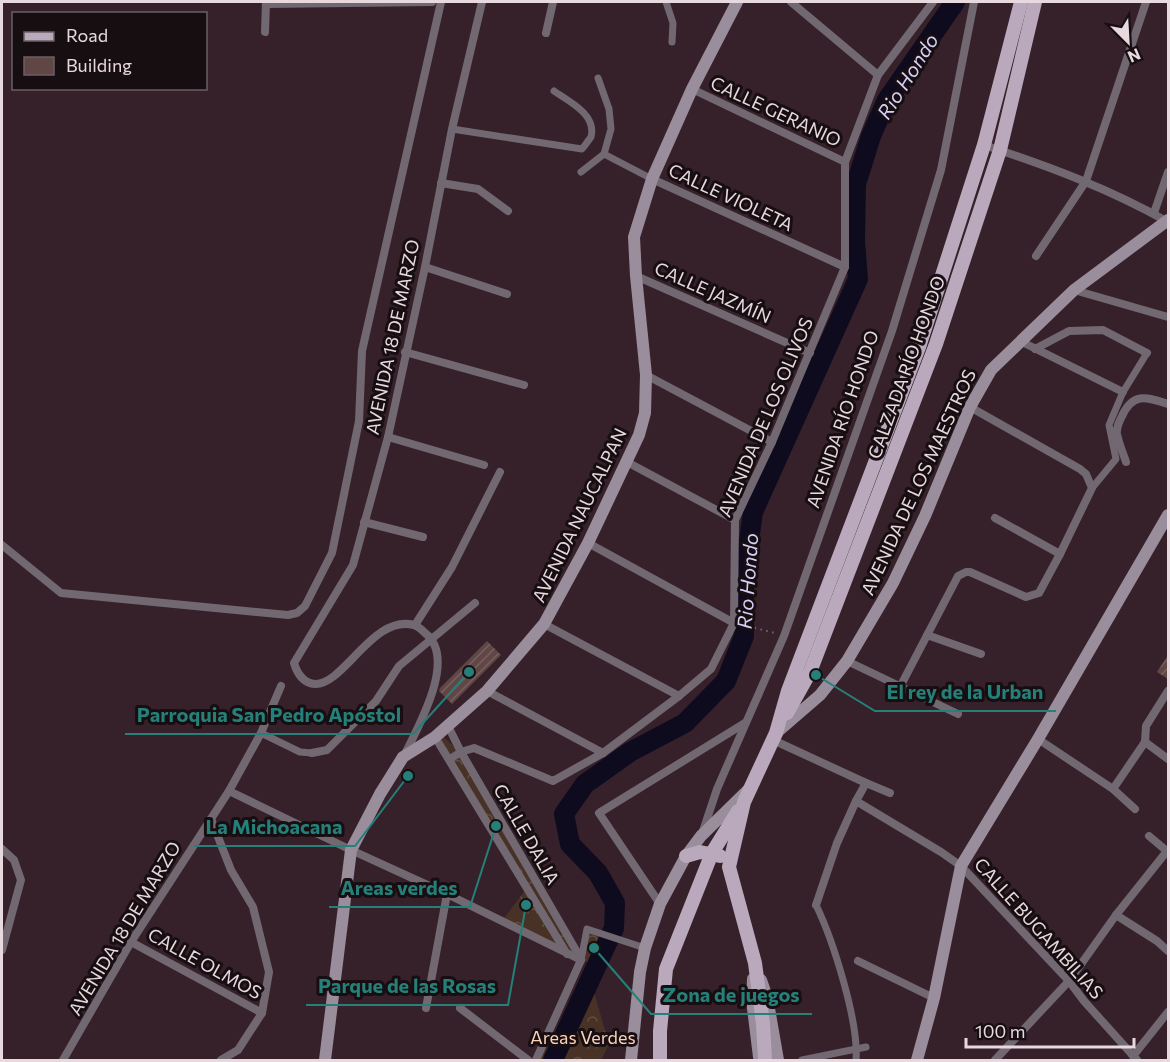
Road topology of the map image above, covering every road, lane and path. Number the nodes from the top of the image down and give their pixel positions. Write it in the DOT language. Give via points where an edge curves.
graph roads {
  1 [pos="432,2"];
  2 [pos="441,2"];
  3 [pos="482,2"];
  4 [pos="552,2"];
  5 [pos="666,2"];
  6 [pos="737,2"];
  7 [pos="791,2"];
  8 [pos="933,2"];
  9 [pos="974,2"];
  10 [pos="1021,2"];
  11 [pos="1035,2"];
  12 [pos="1146,2"];
  13 [pos="266,3"];
  14 [pos="265,32"];
  15 [pos="546,33"];
  16 [pos="672,42"];
  17 [pos="878,75"];
  18 [pos="598,78"];
  19 [pos="692,89"];
  20 [pos="554,91"];
  21 [pos="453,129"];
  22 [pos="984,145"];
  23 [pos="1000,150"];
  24 [pos="604,154"];
  25 [pos="845,162"];
  26 [pos="581,172"];
  27 [pos="1168,172"];
  28 [pos="652,179"];
  29 [pos="1086,181"];
  30 [pos="441,183"];
  31 [pos="508,211"];
  32 [pos="1154,213"];
  33 [pos="1168,221"];
  34 [pos="1036,256"];
  35 [pos="425,267"];
  36 [pos="845,267"];
  37 [pos="636,276"];
  38 [pos="1074,290"];
  39 [pos="507,294"];
  40 [pos="1168,317"];
  41 [pos="1020,340"];
  42 [pos="1035,349"];
  43 [pos="405,352"];
  44 [pos="810,353"];
  45 [pos="1147,353"];
  46 [pos="646,375"];
  47 [pos="524,386"];
  48 [pos="1123,392"];
  49 [pos="1168,404"];
  50 [pos="970,407"];
  51 [pos="388,437"];
  52 [pos="772,442"];
  53 [pos="627,462"];
  54 [pos="1126,462"];
  55 [pos="484,465"];
  56 [pos="500,472"];
  57 [pos="1092,488"];
  58 [pos="1168,515"];
  59 [pos="995,518"];
  60 [pos="735,520"];
  61 [pos="364,522"];
  62 [pos="423,537"];
  63 [pos="588,543"];
  64 [pos="2,545"];
  65 [pos="1060,554"];
  66 [pos="475,603"];
  67 [pos="736,623"];
  68 [pos="544,624"];
  69 [pos="415,625"];
  70 [pos="767,631"];
  71 [pos="927,635"];
  72 [pos="432,638"];
  73 [pos="981,654"];
  74 [pos="847,661"];
  75 [pos="281,686"];
  76 [pos="900,687"];
  77 [pos="487,690"];
  78 [pos="1168,691"];
  79 [pos="679,696"];
  80 [pos="958,714"];
  81 [pos="746,723"];
  82 [pos="447,724"];
  83 [pos="261,734"];
  84 [pos="774,736"];
  85 [pos="435,737"];
  86 [pos="1038,739"];
  87 [pos="1145,742"];
  88 [pos="461,752"];
  89 [pos="312,753"];
  90 [pos="603,753"];
  91 [pos="403,758"];
  92 [pos="450,759"];
  93 [pos="1168,759"];
  94 [pos="755,783"];
  95 [pos="866,783"];
  96 [pos="1113,789"];
  97 [pos="229,790"];
  98 [pos="890,793"];
  99 [pos="856,801"];
  100 [pos="744,802"];
  101 [pos="1135,809"];
  102 [pos="211,819"];
  103 [pos="701,836"];
  104 [pos="1149,836"];
  105 [pos="516,848"];
  106 [pos="2,849"];
  107 [pos="351,850"];
  108 [pos="1168,851"];
  109 [pos="712,853"];
  110 [pos="506,854"];
  111 [pos="686,856"];
  112 [pos="961,866"];
  113 [pos="729,867"];
  114 [pos="447,894"];
  115 [pos="660,904"];
  116 [pos="816,905"];
  117 [pos="1116,915"];
  118 [pos="131,942"];
  119 [pos="645,948"];
  120 [pos="2,950"];
  121 [pos="1168,951"];
  122 [pos="567,954"];
  123 [pos="581,960"];
  124 [pos="858,961"];
  125 [pos="754,963"];
  126 [pos="1069,981"];
  127 [pos="934,998"];
  128 [pos="426,1008"];
  129 [pos="460,1008"];
  130 [pos="1168,1012"];
  131 [pos="262,1013"];
  132 [pos="866,1047"];
  133 [pos="857,1049"];
  134 [pos="826,1058"];
  135 [pos="1135,1058"];
  136 [pos="63,1060"];
  137 [pos="220,1060"];
  138 [pos="325,1060"];
  139 [pos="528,1060"];
  140 [pos="536,1060"];
  141 [pos="631,1060"];
  142 [pos="660,1060"];
  143 [pos="759,1060"];
  144 [pos="765,1060"];
  145 [pos="778,1060"];
  146 [pos="802,1060"];
  147 [pos="856,1060"];
  148 [pos="916,1060"];
  149 [pos="995,1060"];
  1 -- 13 [label="street"];
  2 -- 64 [label="street" via="362,351 359,421 332,553 305,606 288,615 61,593"];
  3 -- 21 [label="street, AVENIDA 18 DE MARZO"];
  4 -- 15 [label="street"];
  5 -- 16 [label="street" via="673,23"];
  6 -- 19 [label="main road, AVENIDA NAUCALPAN"];
  7 -- 17 [label="street"];
  8 -- 17 [label="street, AVENIDA DE LOS OLIVOS"];
  9 -- 81 [label="street, AVENIDA RÍO HONDO" via="940,170 892,331 784,636"];
  10 -- 22 [label="main road, CALZADA RÍO HONDO"];
  11 -- 23 [label="main road, CALZADA RÍO HONDO"];
  12 -- 29 [label="street"];
  13 -- 14 [label="street"];
  17 -- 25 [label="street, AVENIDA DE LOS OLIVOS"];
  18 -- 24 [label="street" via="609,109 611,129"];
  19 -- 25 [label="street, CALLE GERANIO"];
  19 -- 28 [label="main road, AVENIDA NAUCALPAN"];
  20 -- 21 [label="street" via="586,114 591,137 582,148"];
  21 -- 30 [label="street, AVENIDA 18 DE MARZO"];
  22 -- 23 [label="street"];
  22 -- 84 [label="main road, CALZADA RÍO HONDO" via="919,347"];
  23 -- 29 [label="street"];
  23 -- 84 [label="main road, CALZADA RÍO HONDO" via="936,344 810,672"];
  24 -- 26 [label="street"];
  24 -- 28 [label="street, CALLE VIOLETA"];
  25 -- 36 [label="street, AVENIDA DE LOS OLIVOS"];
  27 -- 32 [label="street"];
  28 -- 36 [label="street, CALLE VIOLETA"];
  28 -- 37 [label="main road, AVENIDA NAUCALPAN" via="634,237"];
  29 -- 32 [label="street"];
  29 -- 34 [label="street"];
  30 -- 31 [label="street" via="478,189"];
  30 -- 35 [label="street, AVENIDA 18 DE MARZO"];
  32 -- 33 [label="street"];
  33 -- 38 [label="main road, AVENIDA DE LOS MAESTROS"];
  35 -- 39 [label="street"];
  35 -- 43 [label="street, AVENIDA 18 DE MARZO"];
  36 -- 44 [label="street, AVENIDA DE LOS OLIVOS"];
  37 -- 44 [label="street, CALLE JAZMÍN"];
  37 -- 46 [label="main road, AVENIDA NAUCALPAN"];
  38 -- 40 [label="street"];
  38 -- 41 [label="main road, AVENIDA DE LOS MAESTROS"];
  41 -- 42 [label="street"];
  41 -- 50 [label="main road, AVENIDA DE LOS MAESTROS" via="991,370"];
  42 -- 45 [label="street" via="1069,331 1103,330"];
  42 -- 48 [label="street"];
  43 -- 47 [label="street"];
  43 -- 51 [label="street, AVENIDA 18 DE MARZO"];
  44 -- 52 [label="street, AVENIDA DE LOS OLIVOS"];
  45 -- 48 [label="street"];
  46 -- 52 [label="street"];
  46 -- 53 [label="main road, AVENIDA NAUCALPAN" via="645,413"];
  48 -- 57 [label="street" via="1109,425 1116,459"];
  49 -- 54 [label="street" via="1142,398 1128,404 1117,433"];
  50 -- 57 [label="street" via="1080,469"];
  50 -- 74 [label="main road, AVENIDA DE LOS MAESTROS" via="893,583"];
  51 -- 55 [label="street"];
  51 -- 61 [label="street, AVENIDA 18 DE MARZO"];
  52 -- 60 [label="street, AVENIDA DE LOS OLIVOS"];
  53 -- 60 [label="street"];
  53 -- 63 [label="main road, AVENIDA NAUCALPAN"];
  56 -- 69 [label="street" via="452,567"];
  57 -- 65 [label="street"];
  58 -- 86 [label="main road"];
  59 -- 65 [label="street"];
  60 -- 67 [label="street, AVENIDA DE LOS OLIVOS"];
  61 -- 62 [label="street"];
  61 -- 69 [label="street, AVENIDA 18 DE MARZO" via="353,565 294,663 297,673 316,684 329,680 376,635 396,625"];
  63 -- 67 [label="street"];
  63 -- 68 [label="main road, AVENIDA NAUCALPAN"];
  65 -- 71 [label="street" via="1042,590 1033,596 1026,597 970,572 962,573"];
  66 -- 72 [label="street"];
  67 -- 70 [label="path"];
  67 -- 79 [label="street, AVENIDA DE LOS OLIVOS" via="711,669"];
  68 -- 77 [label="main road, AVENIDA NAUCALPAN"];
  68 -- 79 [label="street"];
  69 -- 72 [label="street"];
  71 -- 73 [label="street"];
  71 -- 76 [label="street"];
  72 -- 89 [label="street" via="399,666 376,701 327,750"];
  72 -- 91 [label="street" via="438,664 433,693"];
  74 -- 76 [label="street"];
  74 -- 84 [label="main road, AVENIDA DE LOS MAESTROS" via="820,695"];
  75 -- 83 [label="street, AVENIDA 18 DE MARZO"];
  76 -- 80 [label="street"];
  77 -- 82 [label="main road, AVENIDA NAUCALPAN"];
  77 -- 90 [label="street"];
  78 -- 87 [label="street" via="1146,726"];
  79 -- 90 [label="street, AVENIDA DE LOS OLIVOS"];
  81 -- 103 [label="street, AVENIDA RÍO HONDO"];
  81 -- 115 [label="street" via="599,813"];
  82 -- 85 [label="main road, AVENIDA NAUCALPAN"];
  82 -- 88 [label="street, CALLE DALIA"];
  83 -- 89 [label="street" via="300,752"];
  83 -- 97 [label="street, AVENIDA 18 DE MARZO"];
  84 -- 94 [label="main road, CALZADA RÍO HONDO"];
  84 -- 95 [label="street"];
  85 -- 91 [label="main road, AVENIDA NAUCALPAN"];
  85 -- 92 [label="street, CALLE DALIA"];
  86 -- 96 [label="street"];
  86 -- 112 [label="main road"];
  87 -- 93 [label="street"];
  87 -- 96 [label="street"];
  88 -- 90 [label="street, AVENIDA DE LOS OLIVOS" via="474,748 553,780"];
  88 -- 92 [label="street"];
  88 -- 105 [label="street, CALLE DALIA"];
  91 -- 107 [label="main road, AVENIDA NAUCALPAN"];
  92 -- 110 [label="street, CALLE DALIA"];
  94 -- 100 [label="main road, CALZADA RÍO HONDO"];
  94 -- 103 [label="main road"];
  95 -- 98 [label="street"];
  95 -- 99 [label="street"];
  96 -- 101 [label="street"];
  97 -- 102 [label="street, AVENIDA 18 DE MARZO"];
  97 -- 107 [label="street"];
  99 -- 112 [label="street, CALLE BUGAMBILIAS"];
  99 -- 116 [label="street"];
  100 -- 109 [label="main road"];
  100 -- 113 [label="main road, CALZADA RÍO HONDO"];
  102 -- 118 [label="street, AVENIDA 18 DE MARZO"];
  102 -- 131 [label="street" via="231,870 254,907 269,972"];
  103 -- 111 [label="main road"];
  104 -- 108 [label="street"];
  105 -- 110 [label="street"];
  105 -- 123 [label="street, CALLE DALIA"];
  106 -- 120 [label="street" via="14,860 21,880"];
  107 -- 114 [label="street"];
  107 -- 138 [label="main road, AVENIDA NAUCALPAN"];
  108 -- 117 [label="street"];
  109 -- 111 [label="main road"];
  109 -- 113 [label="main road" via="722,857"];
  109 -- 142 [label="main road" via="666,969"];
  110 -- 122 [label="street, CALLE DALIA"];
  111 -- 115 [label="main road"];
  112 -- 126 [label="street, CALLE BUGAMBILIAS"];
  112 -- 127 [label="main road"];
  113 -- 125 [label="main road, CALZADA RÍO HONDO"];
  114 -- 122 [label="street"];
  114 -- 128 [label="street"];
  115 -- 119 [label="main road"];
  116 -- 133 [label="street" via="849,1001"];
  117 -- 121 [label="street"];
  117 -- 126 [label="street"];
  118 -- 131 [label="street, CALLE OLMOS"];
  118 -- 136 [label="street, AVENIDA 18 DE MARZO"];
  119 -- 123 [label="street" via="587,929"];
  119 -- 141 [label="main road"];
  122 -- 123 [label="street"];
  123 -- 140 [label="street"];
  124 -- 127 [label="street"];
  125 -- 143 [label="main road" via="752,1000"];
  125 -- 144 [label="main road, CALZADA RÍO HONDO"];
  125 -- 145 [label="main road" via="767,997"];
  126 -- 135 [label="street, CALLE BUGAMBILIAS"];
  126 -- 149 [label="street"];
  127 -- 148 [label="main road"];
  129 -- 139 [label="street"];
  130 -- 135 [label="street"];
  131 -- 137 [label="street" via="238,1050"];
  132 -- 133 [label="street"];
  133 -- 134 [label="street"];
  133 -- 147 [label="street"];
  134 -- 146 [label="street"];
}
